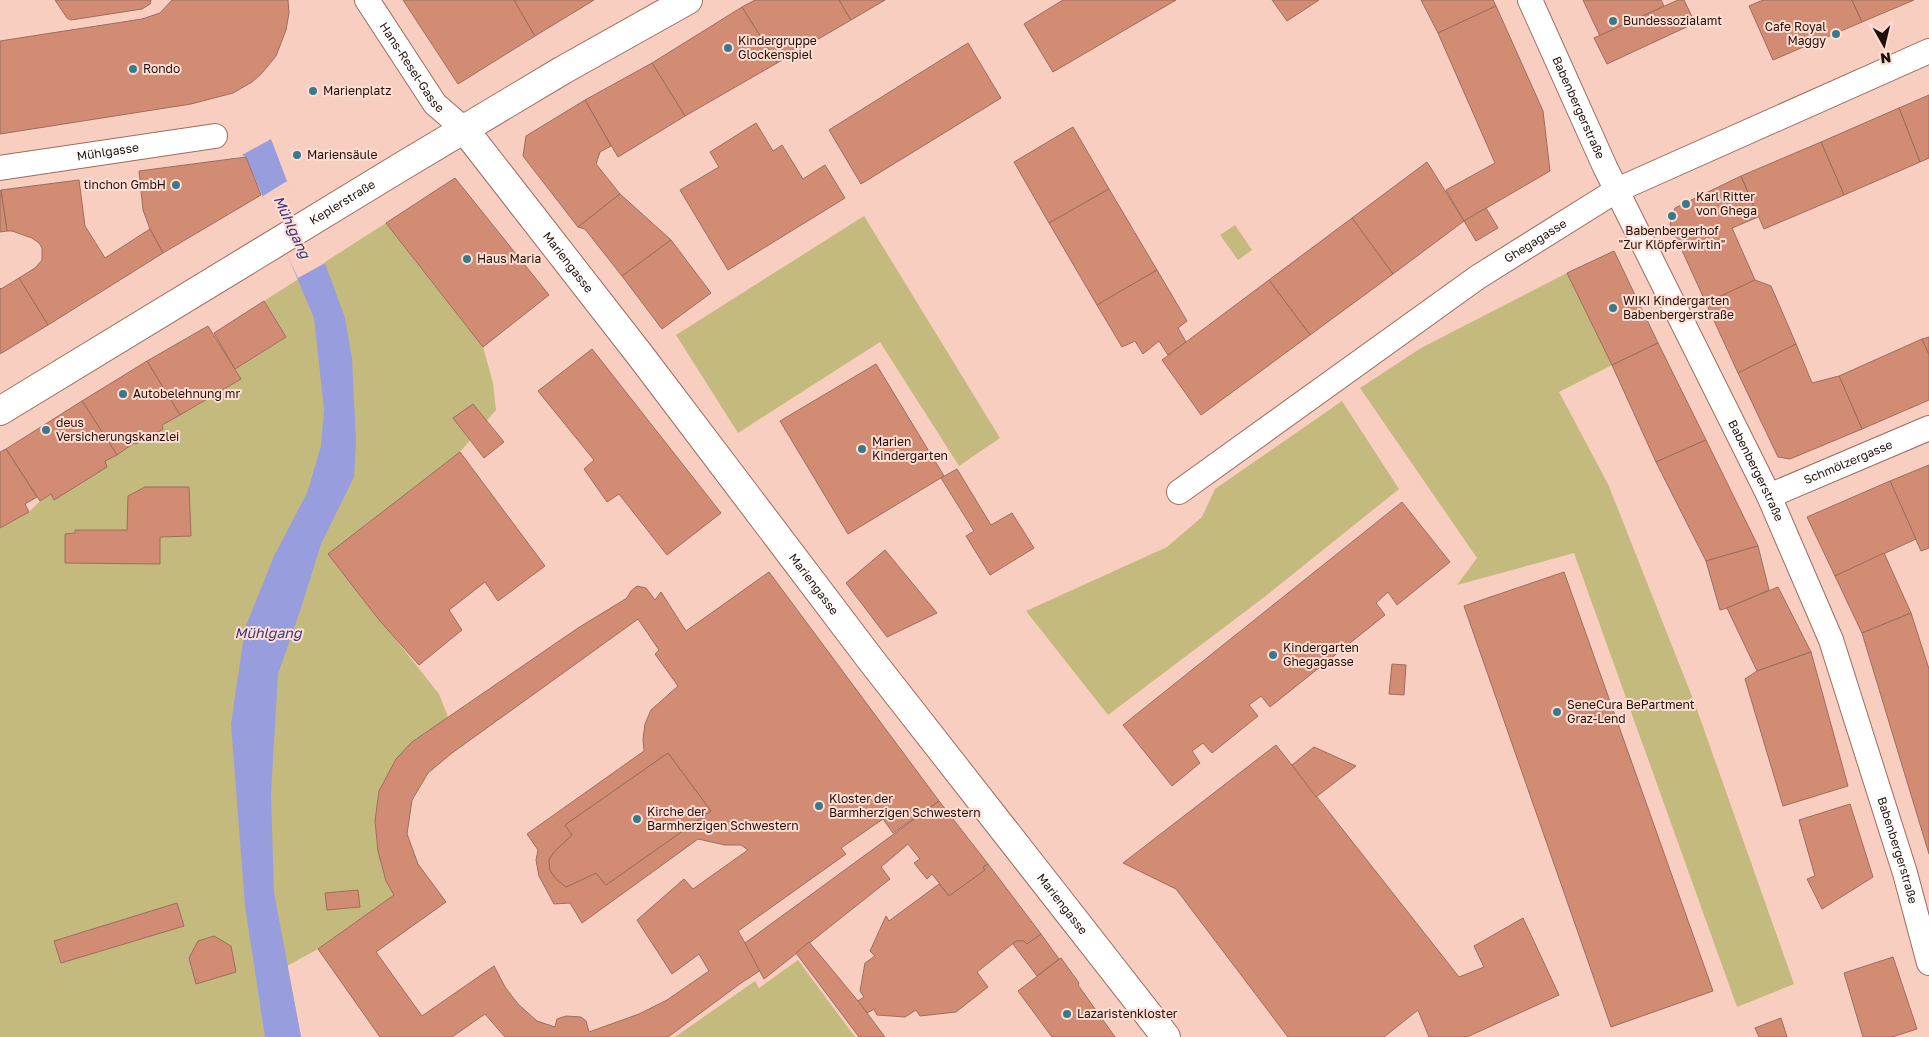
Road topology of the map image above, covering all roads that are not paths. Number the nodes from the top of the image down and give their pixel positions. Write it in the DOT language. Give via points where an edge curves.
graph roads {
  1 [pos="367,0"];
  2 [pos="688,0"];
  3 [pos="1530,0"];
  4 [pos="1929,51"];
  5 [pos="464,129"];
  6 [pos="215,136"];
  7 [pos="0,168"];
  8 [pos="1617,190"];
  9 [pos="0,410"];
  10 [pos="1929,428"];
  11 [pos="1179,492"];
  12 [pos="1769,496"];
  13 [pos="1922,909"];
  14 [pos="1929,964"];
  15 [pos="1166,1037"];
  1 -- 5 [label="street, Hans-Resel-Gasse" via="435,104"];
  2 -- 5 [label="street, Keplerstraße"];
  3 -- 8 [label="street, Babenbergerstraße"];
  4 -- 8 [label="street, Ghegagasse"];
  5 -- 9 [label="street, Keplerstraße"];
  5 -- 15 [label="street, Mariengasse" via="871,660"];
  6 -- 7 [label="street, Mühlgasse"];
  8 -- 11 [label="street, Ghegagasse" via="1478,277"];
  8 -- 12 [label="street, Babenbergerstraße"];
  10 -- 12 [label="street, Schmölzergasse"];
  12 -- 13 [label="street, Babenbergerstraße" via="1832,640 1905,874"];
  13 -- 14 [label="street, Babenbergerstraße"];
}
